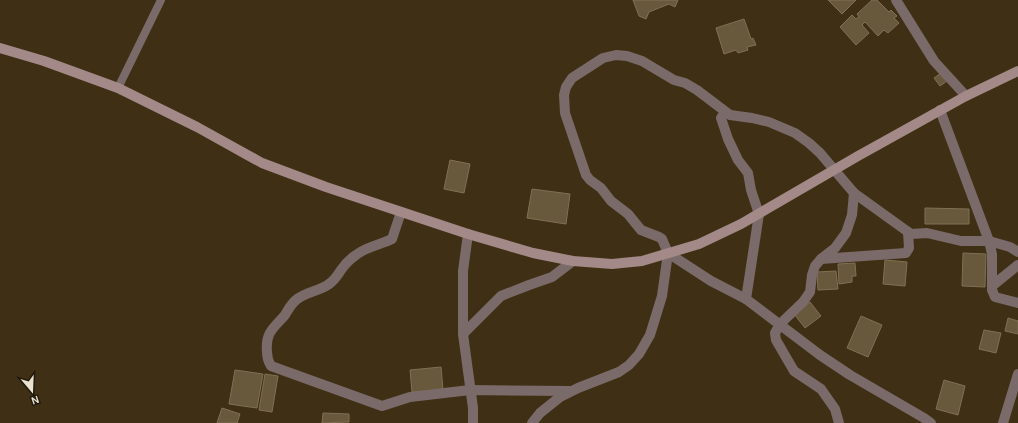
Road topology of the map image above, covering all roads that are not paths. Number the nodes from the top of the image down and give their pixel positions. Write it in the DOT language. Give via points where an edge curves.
graph roads {
  1 [pos="161,0"];
  2 [pos="896,0"];
  3 [pos="0,48"];
  4 [pos="1018,71"];
  5 [pos="118,88"];
  6 [pos="966,96"];
  7 [pos="940,110"];
  8 [pos="725,112"];
  9 [pos="834,170"];
  10 [pos="854,193"];
  11 [pos="401,212"];
  12 [pos="759,214"];
  13 [pos="908,232"];
  14 [pos="468,234"];
  15 [pos="989,241"];
  16 [pos="1018,252"];
  17 [pos="668,253"];
  18 [pos="821,259"];
  19 [pos="573,261"];
  20 [pos="1018,265"];
  21 [pos="992,286"];
  22 [pos="746,299"];
  23 [pos="1018,303"];
  24 [pos="780,324"];
  25 [pos="463,334"];
  26 [pos="1018,374"];
  27 [pos="470,390"];
  28 [pos="573,391"];
  29 [pos="473,423"];
  30 [pos="532,423"];
  31 [pos="839,423"];
  32 [pos="931,423"];
  33 [pos="1003,423"];
  1 -- 5 [label="lane"];
  2 -- 6 [label="street" via="934,61"];
  3 -- 5 [label="main road"];
  4 -- 6 [label="main road"];
  5 -- 11 [label="main road" via="262,163"];
  6 -- 7 [label="main road"];
  7 -- 9 [label="main road"];
  7 -- 15 [label="street"];
  8 -- 9 [label="street" via="769,122 795,133 809,143"];
  8 -- 12 [label="street" via="721,118 728,140 748,173"];
  8 -- 17 [label="street" via="685,83 627,56 603,58 572,78 566,87 565,113 586,175 611,201 628,214 641,230 662,239"];
  9 -- 10 [label="street"];
  9 -- 12 [label="main road"];
  10 -- 13 [label="street"];
  10 -- 18 [label="street" via="852,215 846,233 835,248"];
  11 -- 14 [label="main road"];
  11 -- 27 [label="street" via="392,238 356,254 341,269 336,279 296,300 268,335 268,361 271,366 382,406 410,397"];
  12 -- 17 [label="main road" via="699,244"];
  12 -- 22 [label="street"];
  13 -- 15 [label="street" via="927,233 961,241"];
  13 -- 18 [label="street" via="909,248 906,253"];
  14 -- 19 [label="main road" via="533,253"];
  14 -- 25 [label="street" via="463,271"];
  15 -- 16 [label="street" via="1010,246"];
  15 -- 21 [label="street" via="992,254"];
  17 -- 19 [label="main road" via="642,261 612,264"];
  17 -- 22 [label="street" via="711,281"];
  17 -- 28 [label="street" via="662,296 650,335 639,354 619,372"];
  18 -- 24 [label="street" via="815,266 810,292"];
  19 -- 25 [label="street" via="552,277 501,296"];
  20 -- 21 [label="street"];
  21 -- 23 [label="street" via="995,297"];
  22 -- 24 [label="street"];
  24 -- 31 [label="street" via="775,333 776,340 794,371 821,389 835,409"];
  24 -- 32 [label="street" via="820,355"];
  25 -- 27 [label="street"];
  26 -- 33 [label="street"];
  27 -- 28 [label="street"];
  27 -- 29 [label="street"];
  28 -- 30 [label="street" via="560,397"];
}
